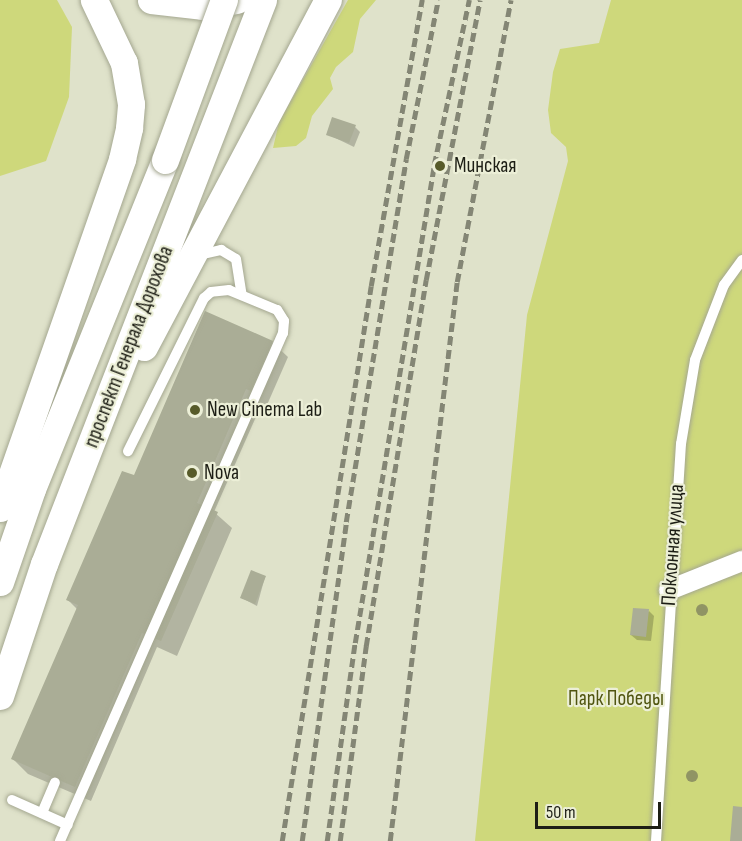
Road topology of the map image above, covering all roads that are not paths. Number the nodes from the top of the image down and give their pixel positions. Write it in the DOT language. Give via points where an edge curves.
graph roads {
  1 [pos="94,0"];
  2 [pos="151,0"];
  3 [pos="224,0"];
  4 [pos="236,0"];
  5 [pos="263,0"];
  6 [pos="328,0"];
  7 [pos="191,258"];
  8 [pos="742,260"];
  9 [pos="242,295"];
  10 [pos="128,451"];
  11 [pos="81,471"];
  12 [pos="0,508"];
  13 [pos="742,561"];
  14 [pos="0,582"];
  15 [pos="669,590"];
  16 [pos="0,696"];
  17 [pos="55,783"];
  18 [pos="12,800"];
  19 [pos="42,813"];
  20 [pos="68,825"];
  21 [pos="60,841"];
  22 [pos="656,841"];
  1 -- 12 [label="main road" via="124,63 131,104 129,128 122,159"];
  2 -- 4 [label="main road" via="193,6"];
  3 -- 14 [label="main road, проспект Генерала Дорохова, bridge" via="165,160 32,489"];
  5 -- 11 [label="main road, проспект Генерала Дорохова"];
  6 -- 7 [label="main road"];
  7 -- 9 [label="lane" via="212,249 229,253 240,267"];
  7 -- 11 [label="main road"];
  8 -- 15 [label="lane, Поклонная улица" via="724,285 695,360 681,444"];
  9 -- 10 [label="lane" via="211,292 197,305"];
  9 -- 20 [label="lane" via="277,310 284,321 282,333"];
  11 -- 16 [label="main road, проспект Генерала Дорохова"];
  13 -- 15 [label="street"];
  15 -- 22 [label="lane, Поклонная улица"];
  17 -- 19 [label="lane"];
  18 -- 19 [label="lane"];
  19 -- 20 [label="lane"];
  20 -- 21 [label="lane"];
}
